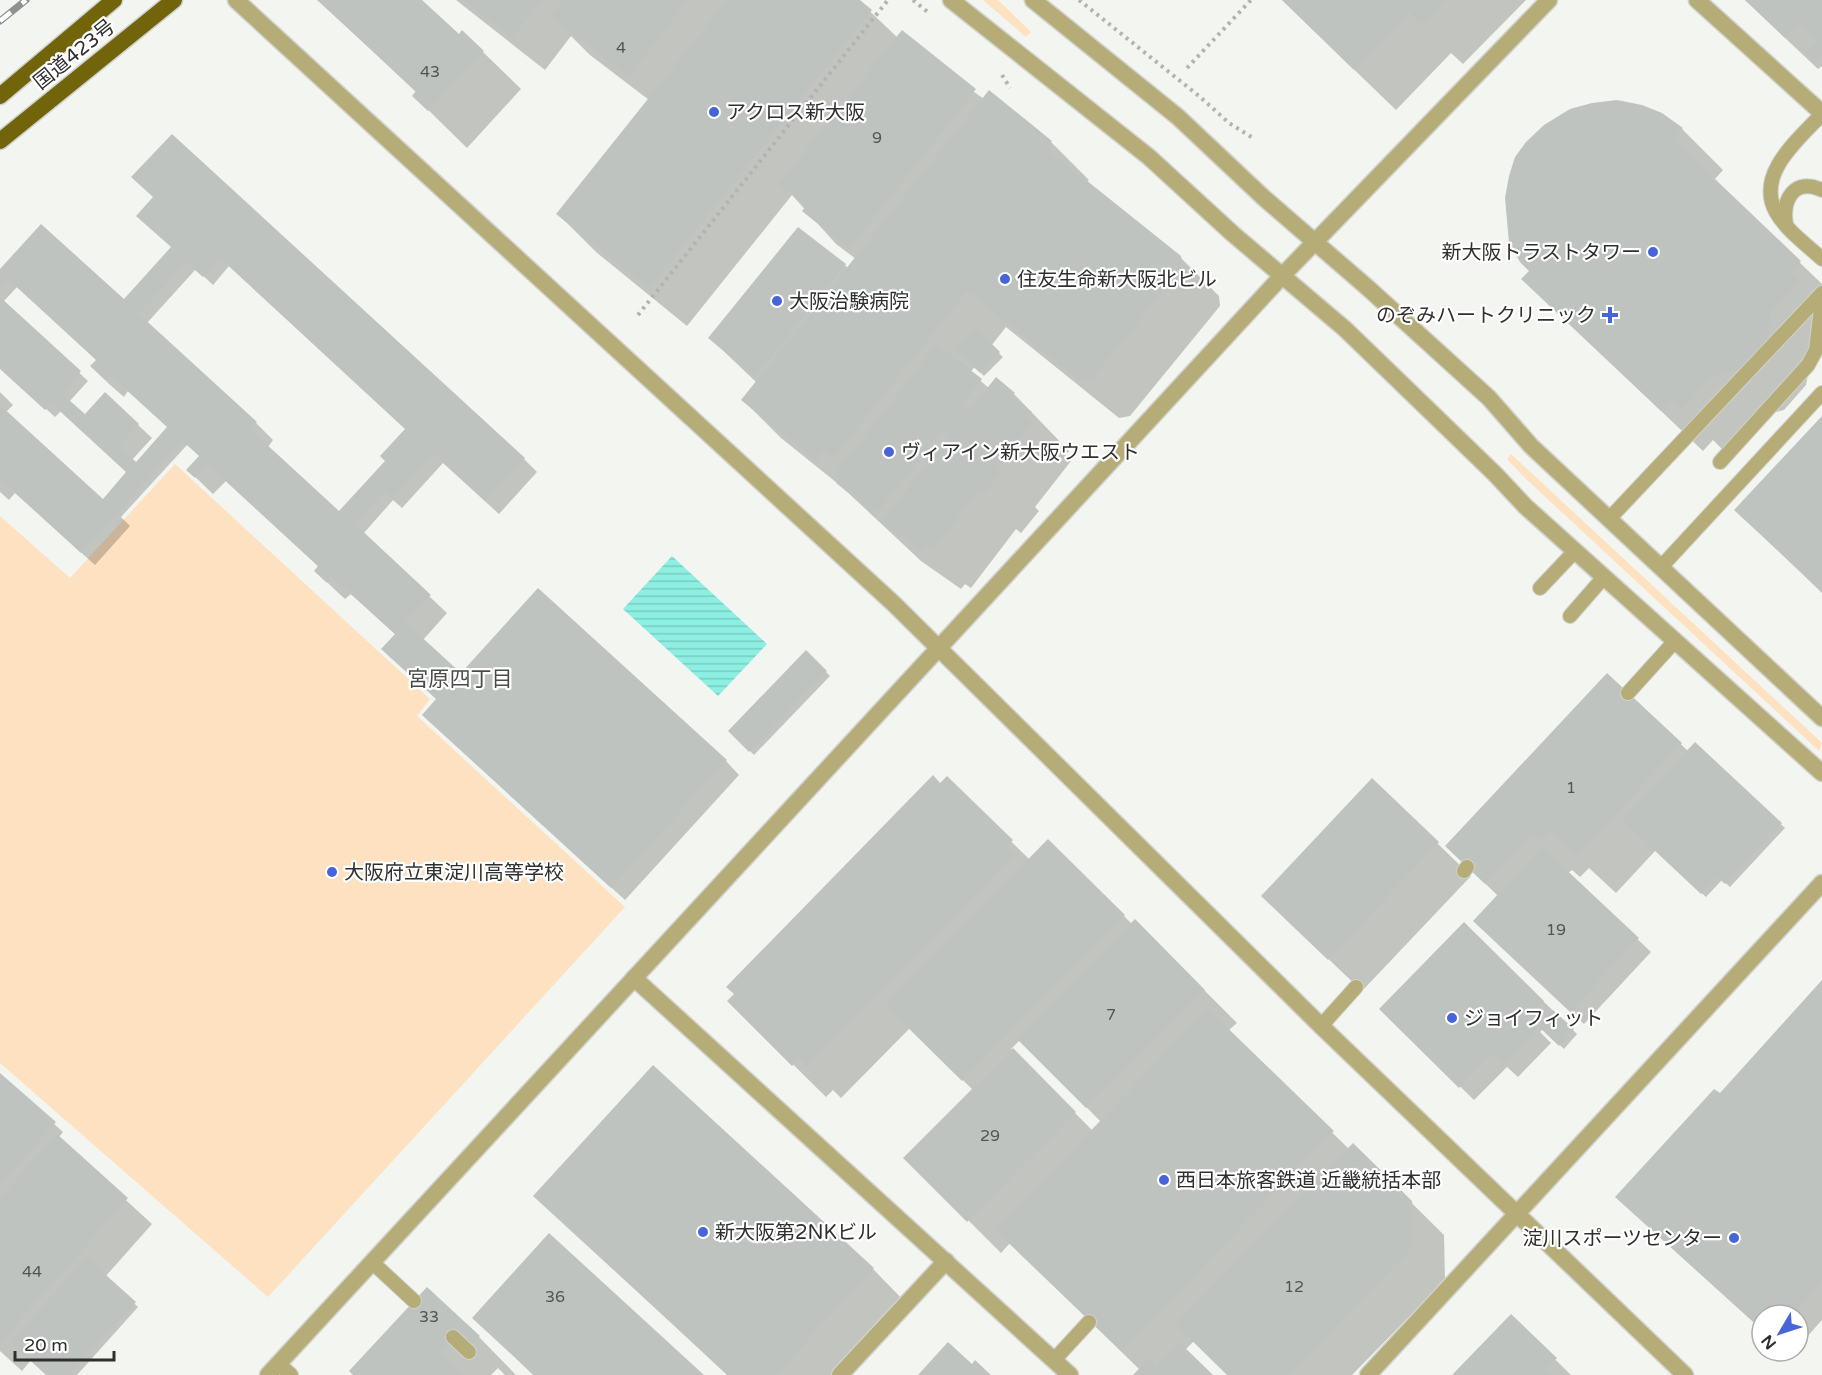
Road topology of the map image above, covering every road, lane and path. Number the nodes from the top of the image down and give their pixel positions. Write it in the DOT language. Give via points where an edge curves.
graph roads {
  1 [pos="114,0"];
  2 [pos="174,0"];
  3 [pos="236,0"];
  4 [pos="888,0"];
  5 [pos="951,0"];
  6 [pos="1032,0"];
  7 [pos="1079,0"];
  8 [pos="1251,0"];
  9 [pos="1549,0"];
  10 [pos="1697,0"];
  11 [pos="1187,68"];
  12 [pos="0,96"];
  13 [pos="1822,114"];
  14 [pos="1253,138"];
  15 [pos="0,141"];
  16 [pos="1822,190"];
  17 [pos="1786,224"];
  18 [pos="1315,241"];
  19 [pos="1822,259"];
  20 [pos="1282,276"];
  21 [pos="1822,293"];
  22 [pos="1822,300"];
  23 [pos="638,315"];
  24 [pos="1822,393"];
  25 [pos="1720,462"];
  26 [pos="1609,519"];
  27 [pos="1575,551"];
  28 [pos="1661,567"];
  29 [pos="1604,578"];
  30 [pos="1540,588"];
  31 [pos="1570,616"];
  32 [pos="1675,642"];
  33 [pos="939,648"];
  34 [pos="1628,693"];
  35 [pos="1822,718"];
  36 [pos="1822,773"];
  37 [pos="1822,883"];
  38 [pos="634,978"];
  39 [pos="1356,987"];
  40 [pos="1321,1026"];
  41 [pos="1515,1214"];
  42 [pos="946,1262"];
  43 [pos="372,1263"];
  44 [pos="414,1301"];
  45 [pos="1089,1322"];
  46 [pos="453,1337"];
  47 [pos="469,1352"];
  48 [pos="1054,1360"];
  49 [pos="279,1371"];
  50 [pos="840,1375"];
  51 [pos="1070,1375"];
  52 [pos="1368,1375"];
  53 [pos="1685,1375"];
  1 -- 12 [label="highway"];
  2 -- 15 [label="highway, 国道423号"];
  3 -- 33 [label="street"];
  4 -- 23 [label="path"];
  5 -- 20 [label="street" via="1149,157"];
  6 -- 18 [label="street" via="1178,117"];
  7 -- 14 [label="path" via="1229,123"];
  8 -- 11 [label="path"];
  9 -- 18 [label="street"];
  10 -- 13 [label="street"];
  13 -- 17 [label="lane" via="1783,156 1773,178 1772,202"];
  16 -- 17 [label="lane" via="1796,190 1787,199"];
  17 -- 19 [label="lane"];
  18 -- 20 [label="street"];
  18 -- 26 [label="street" via="1489,398 1531,446"];
  20 -- 27 [label="street" via="1345,329"];
  20 -- 33 [label="street"];
  21 -- 26 [label="lane"];
  22 -- 25 [label="lane" via="1816,350 1808,365"];
  24 -- 28 [label="lane"];
  26 -- 28 [label="street"];
  27 -- 29 [label="street"];
  27 -- 30 [label="lane"];
  28 -- 35 [label="street"];
  29 -- 31 [label="lane"];
  29 -- 32 [label="street"];
  32 -- 34 [label="lane"];
  32 -- 36 [label="street"];
  33 -- 38 [label="street"];
  33 -- 40 [label="street"];
  37 -- 41 [label="street"];
  38 -- 42 [label="street"];
  38 -- 43 [label="street"];
  39 -- 40 [label="lane"];
  40 -- 41 [label="street"];
  41 -- 52 [label="street"];
  41 -- 53 [label="street"];
  42 -- 48 [label="street"];
  42 -- 50 [label="street"];
  43 -- 44 [label="lane"];
  43 -- 49 [label="street"];
  45 -- 48 [label="lane"];
  46 -- 47 [label="lane"];
  48 -- 51 [label="street"];
}
